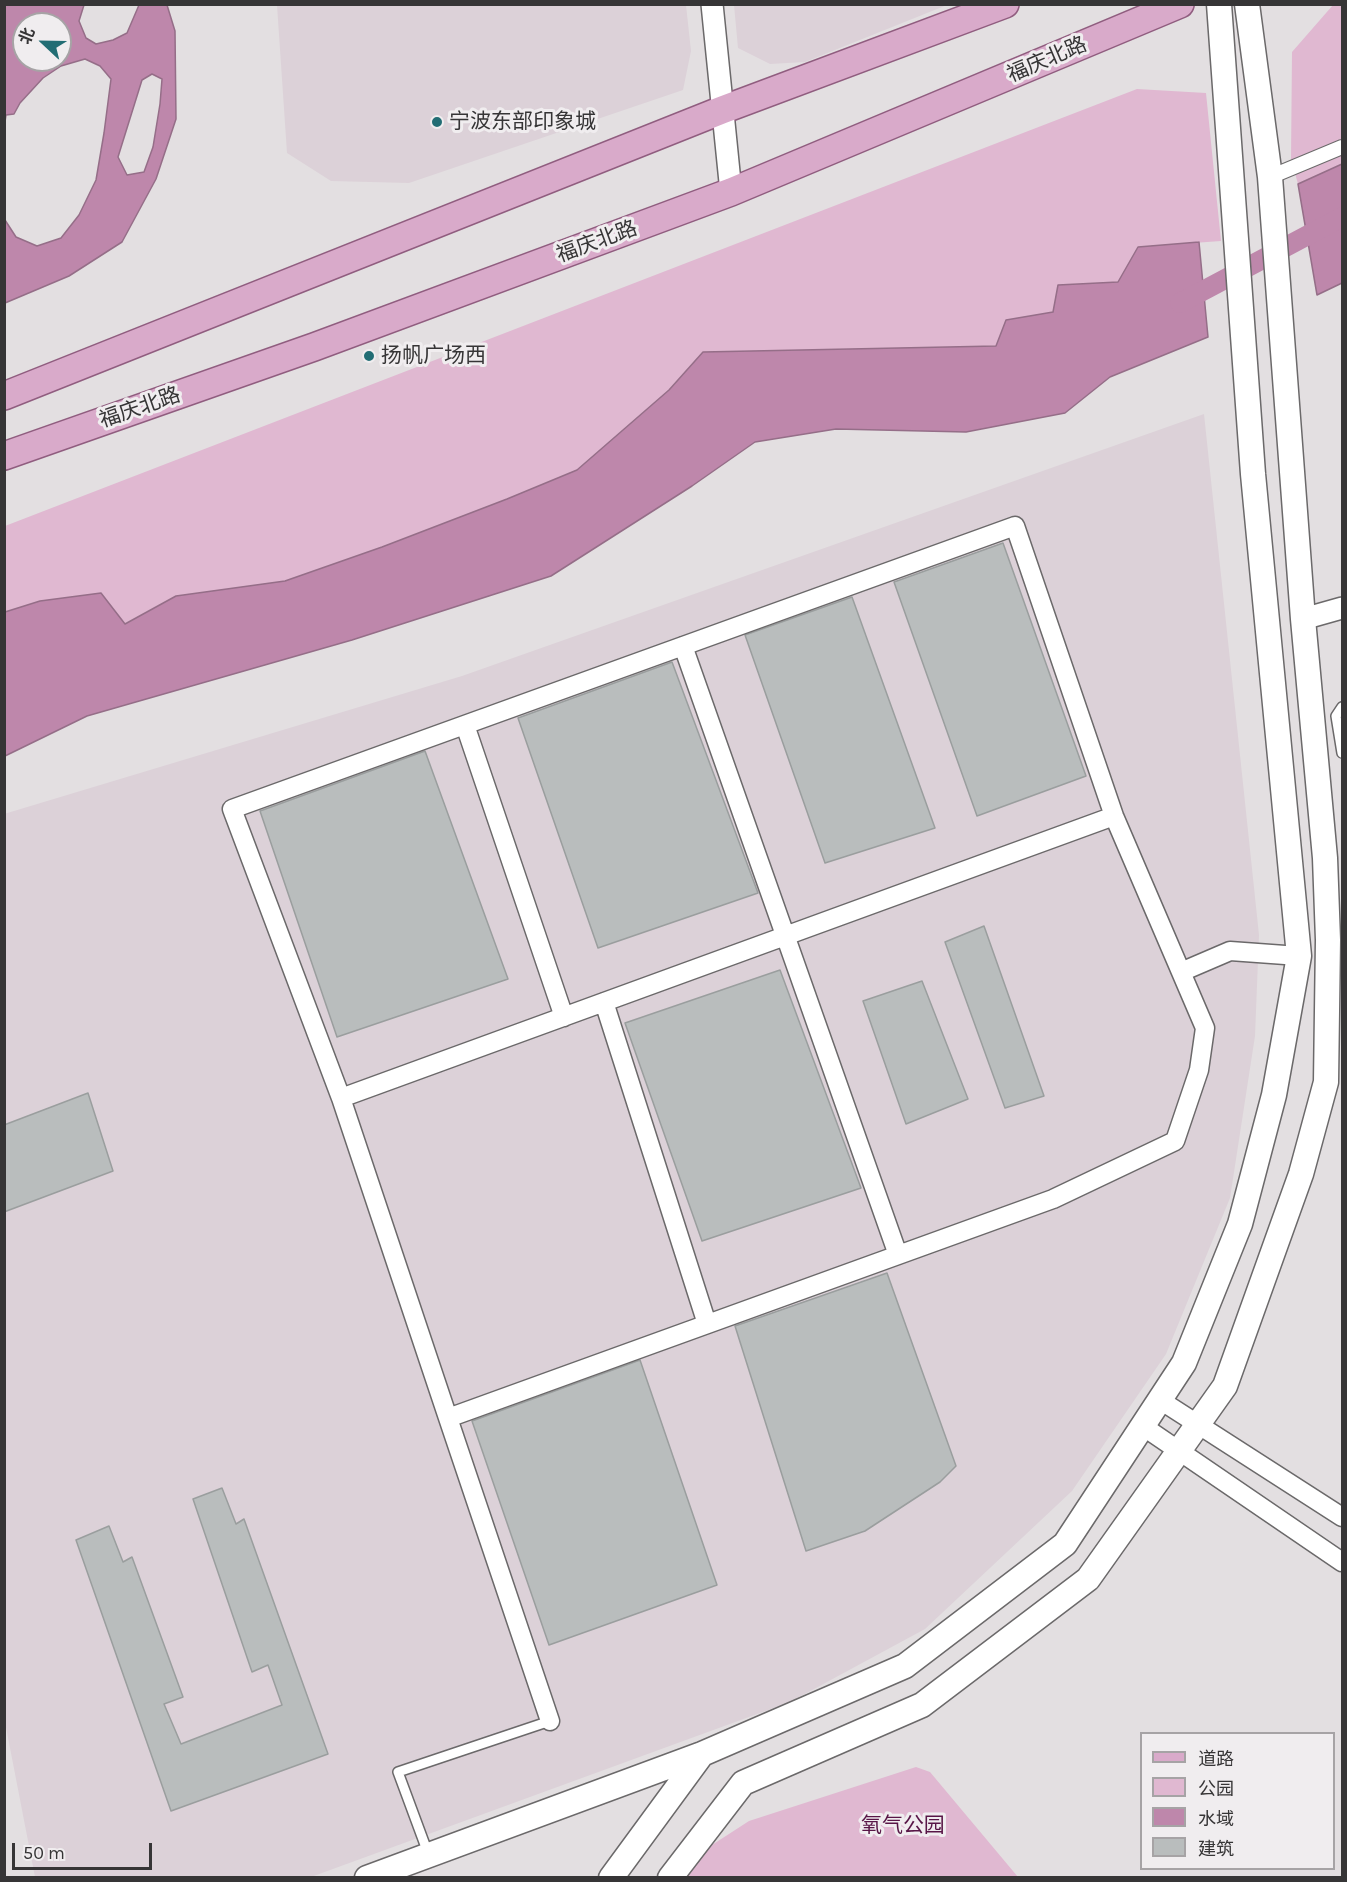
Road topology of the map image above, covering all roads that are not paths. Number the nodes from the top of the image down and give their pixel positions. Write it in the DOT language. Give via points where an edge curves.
graph roads {
  1 [pos="712,4"];
  2 [pos="1005,4"];
  3 [pos="1180,4"];
  4 [pos="1219,4"];
  5 [pos="1247,4"];
  6 [pos="722,110"];
  7 [pos="1342,147"];
  8 [pos="1270,177"];
  9 [pos="731,192"];
  10 [pos="4,396"];
  11 [pos="4,456"];
  12 [pos="1342,608"];
  13 [pos="1303,619"];
  14 [pos="683,646"];
  15 [pos="1342,707"];
  16 [pos="465,725"];
  17 [pos="1342,753"];
  18 [pos="1321,810"];
  19 [pos="1114,816"];
  20 [pos="1342,821"];
  21 [pos="1334,862"];
  22 [pos="786,936"];
  23 [pos="1299,956"];
  24 [pos="1181,972"];
  25 [pos="604,1002"];
  26 [pos="564,1017"];
  27 [pos="341,1098"];
  28 [pos="898,1255"];
  29 [pos="707,1324"];
  30 [pos="1160,1400"];
  31 [pos="448,1418"];
  32 [pos="1197,1424"];
  33 [pos="1144,1427"];
  34 [pos="1179,1450"];
  35 [pos="1342,1517"];
  36 [pos="1342,1562"];
  37 [pos="550,1721"];
  38 [pos="702,1754"];
  39 [pos="429,1855"];
  40 [pos="368,1877"];
  41 [pos="611,1878"];
  42 [pos="670,1878"];
  1 -- 6 [label="street"];
  2 -- 6 [label="main road"];
  3 -- 9 [label="main road, 福庆北路"];
  4 -- 23 [label="main road" via="1253,474"];
  5 -- 8 [label="main road"];
  6 -- 9 [label="street"];
  6 -- 10 [label="main road"];
  7 -- 8 [label="street"];
  8 -- 13 [label="main road"];
  9 -- 11 [label="main road, 福庆北路" via="314,347"];
  12 -- 13 [label="street"];
  13 -- 18 [label="main road"];
  14 -- 16 [label="street"];
  14 -- 19 [label="street" via="1015,526"];
  14 -- 22 [label="street"];
  15 -- 17 [label="lane" via="1336,716"];
  16 -- 26 [label="street"];
  16 -- 27 [label="street" via="232,809"];
  18 -- 20 [label="main road"];
  18 -- 21 [label="main road"];
  19 -- 22 [label="street"];
  19 -- 24 [label="street"];
  21 -- 32 [label="main road" via="1328,940 1326,1082 1301,1174 1225,1386"];
  22 -- 25 [label="street"];
  22 -- 28 [label="street"];
  23 -- 24 [label="street" via="1230,951"];
  23 -- 30 [label="main road" via="1274,1095 1240,1224 1184,1363"];
  24 -- 28 [label="street" via="1205,1028 1199,1070 1175,1141 1053,1199"];
  25 -- 26 [label="street"];
  25 -- 29 [label="street"];
  26 -- 27 [label="street"];
  27 -- 31 [label="street"];
  28 -- 29 [label="street"];
  29 -- 31 [label="street"];
  30 -- 32 [label="street"];
  30 -- 33 [label="main road"];
  31 -- 37 [label="street"];
  32 -- 34 [label="main road"];
  32 -- 35 [label="street"];
  33 -- 34 [label="street"];
  33 -- 38 [label="main road" via="1065,1544 905,1666"];
  34 -- 36 [label="street"];
  34 -- 42 [label="main road" via="1088,1579 922,1705 743,1783"];
  37 -- 39 [label="lane" via="398,1772"];
  38 -- 39 [label="main road"];
  38 -- 41 [label="main road"];
  39 -- 40 [label="main road"];
}
